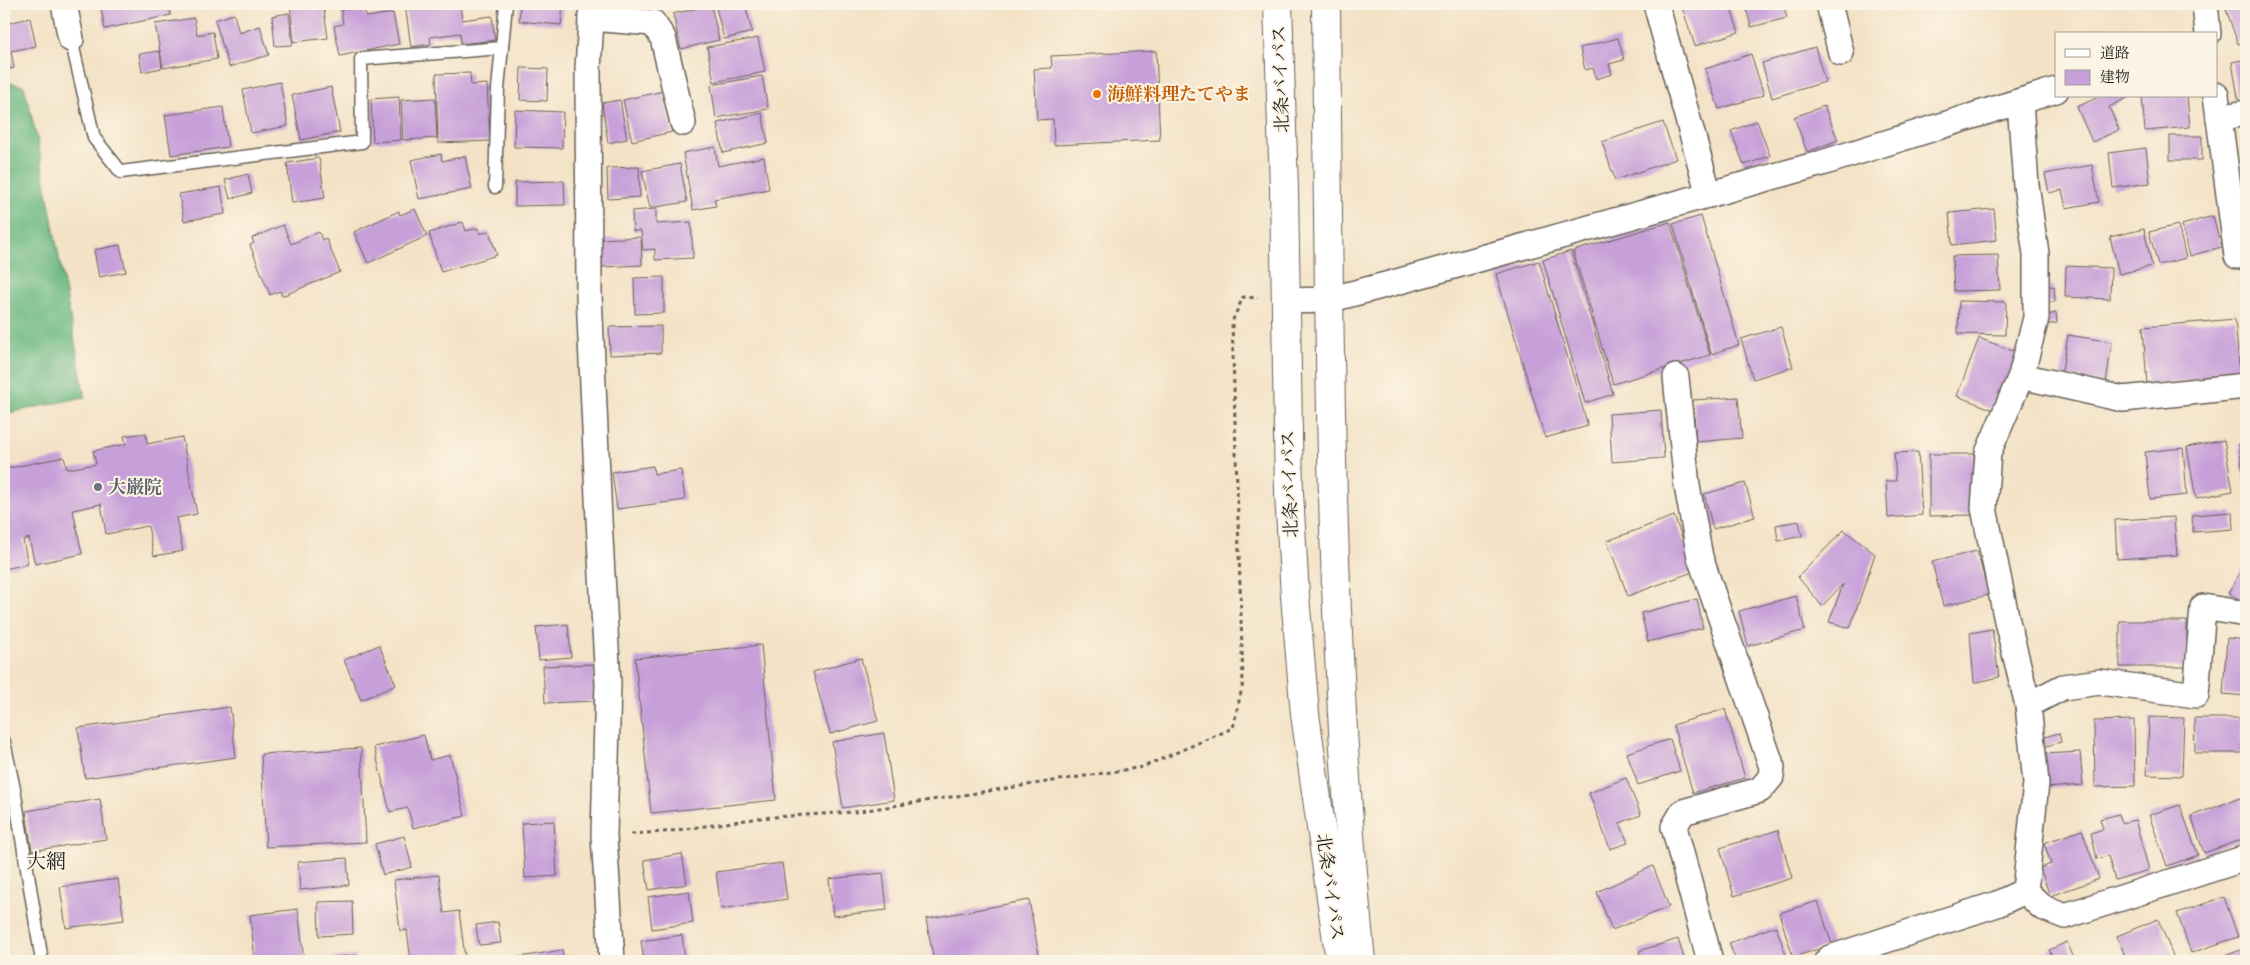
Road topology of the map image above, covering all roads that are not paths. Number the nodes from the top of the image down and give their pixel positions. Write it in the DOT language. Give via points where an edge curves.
graph roads {
  1 [pos="64,4"];
  2 [pos="506,4"];
  3 [pos="1278,4"];
  4 [pos="1326,4"];
  5 [pos="1656,4"];
  6 [pos="1829,4"];
  7 [pos="2205,4"];
  8 [pos="592,11"];
  9 [pos="2205,32"];
  10 [pos="71,39"];
  11 [pos="502,48"];
  12 [pos="1841,53"];
  13 [pos="2055,90"];
  14 [pos="2020,102"];
  15 [pos="2218,106"];
  16 [pos="2246,113"];
  17 [pos="682,123"];
  18 [pos="495,187"];
  19 [pos="1708,195"];
  20 [pos="2246,254"];
  21 [pos="1328,300"];
  22 [pos="1286,301"];
  23 [pos="2021,376"];
  24 [pos="1676,377"];
  25 [pos="2246,386"];
  26 [pos="2246,614"];
  27 [pos="2028,705"];
  28 [pos="4,742"];
  29 [pos="2246,858"];
  30 [pos="2025,891"];
  31 [pos="42,961"];
  32 [pos="612,961"];
  33 [pos="1340,961"];
  34 [pos="1361,961"];
  35 [pos="1710,961"];
  36 [pos="1827,961"];
  1 -- 10 [label="street"];
  2 -- 11 [label="lane"];
  3 -- 22 [label="highway, 北条バイパス"];
  4 -- 21 [label="highway, 北条バイパス"];
  5 -- 19 [label="street"];
  6 -- 12 [label="street"];
  7 -- 9 [label="street"];
  8 -- 17 [label="street" via="653,23 662,38"];
  8 -- 32 [label="street" via="588,69 590,294 608,683 604,836"];
  10 -- 11 [label="lane" via="94,138 121,172 362,142 362,59"];
  11 -- 18 [label="lane"];
  13 -- 14 [label="street"];
  14 -- 19 [label="street"];
  14 -- 23 [label="street" via="2026,185 2036,254 2036,318"];
  15 -- 16 [label="street"];
  15 -- 20 [label="street" via="2237,256"];
  19 -- 21 [label="street"];
  21 -- 22 [label="street"];
  21 -- 34 [label="highway, 北条バイパス" via="1340,705"];
  22 -- 33 [label="highway, 北条バイパス" via="1289,493 1295,596 1306,714"];
  23 -- 25 [label="street" via="2123,399"];
  23 -- 27 [label="street" via="1988,453 1984,508"];
  24 -- 35 [label="street" via="1686,486 1700,556 1772,767 1771,778 1760,790 1683,812 1674,827"];
  26 -- 27 [label="street" via="2203,607 2196,695 2100,682 2063,687"];
  27 -- 30 [label="street" via="2036,783"];
  28 -- 31 [label="lane"];
  29 -- 30 [label="street" via="2065,916 2042,907"];
  30 -- 36 [label="street" via="1997,904"];
}
